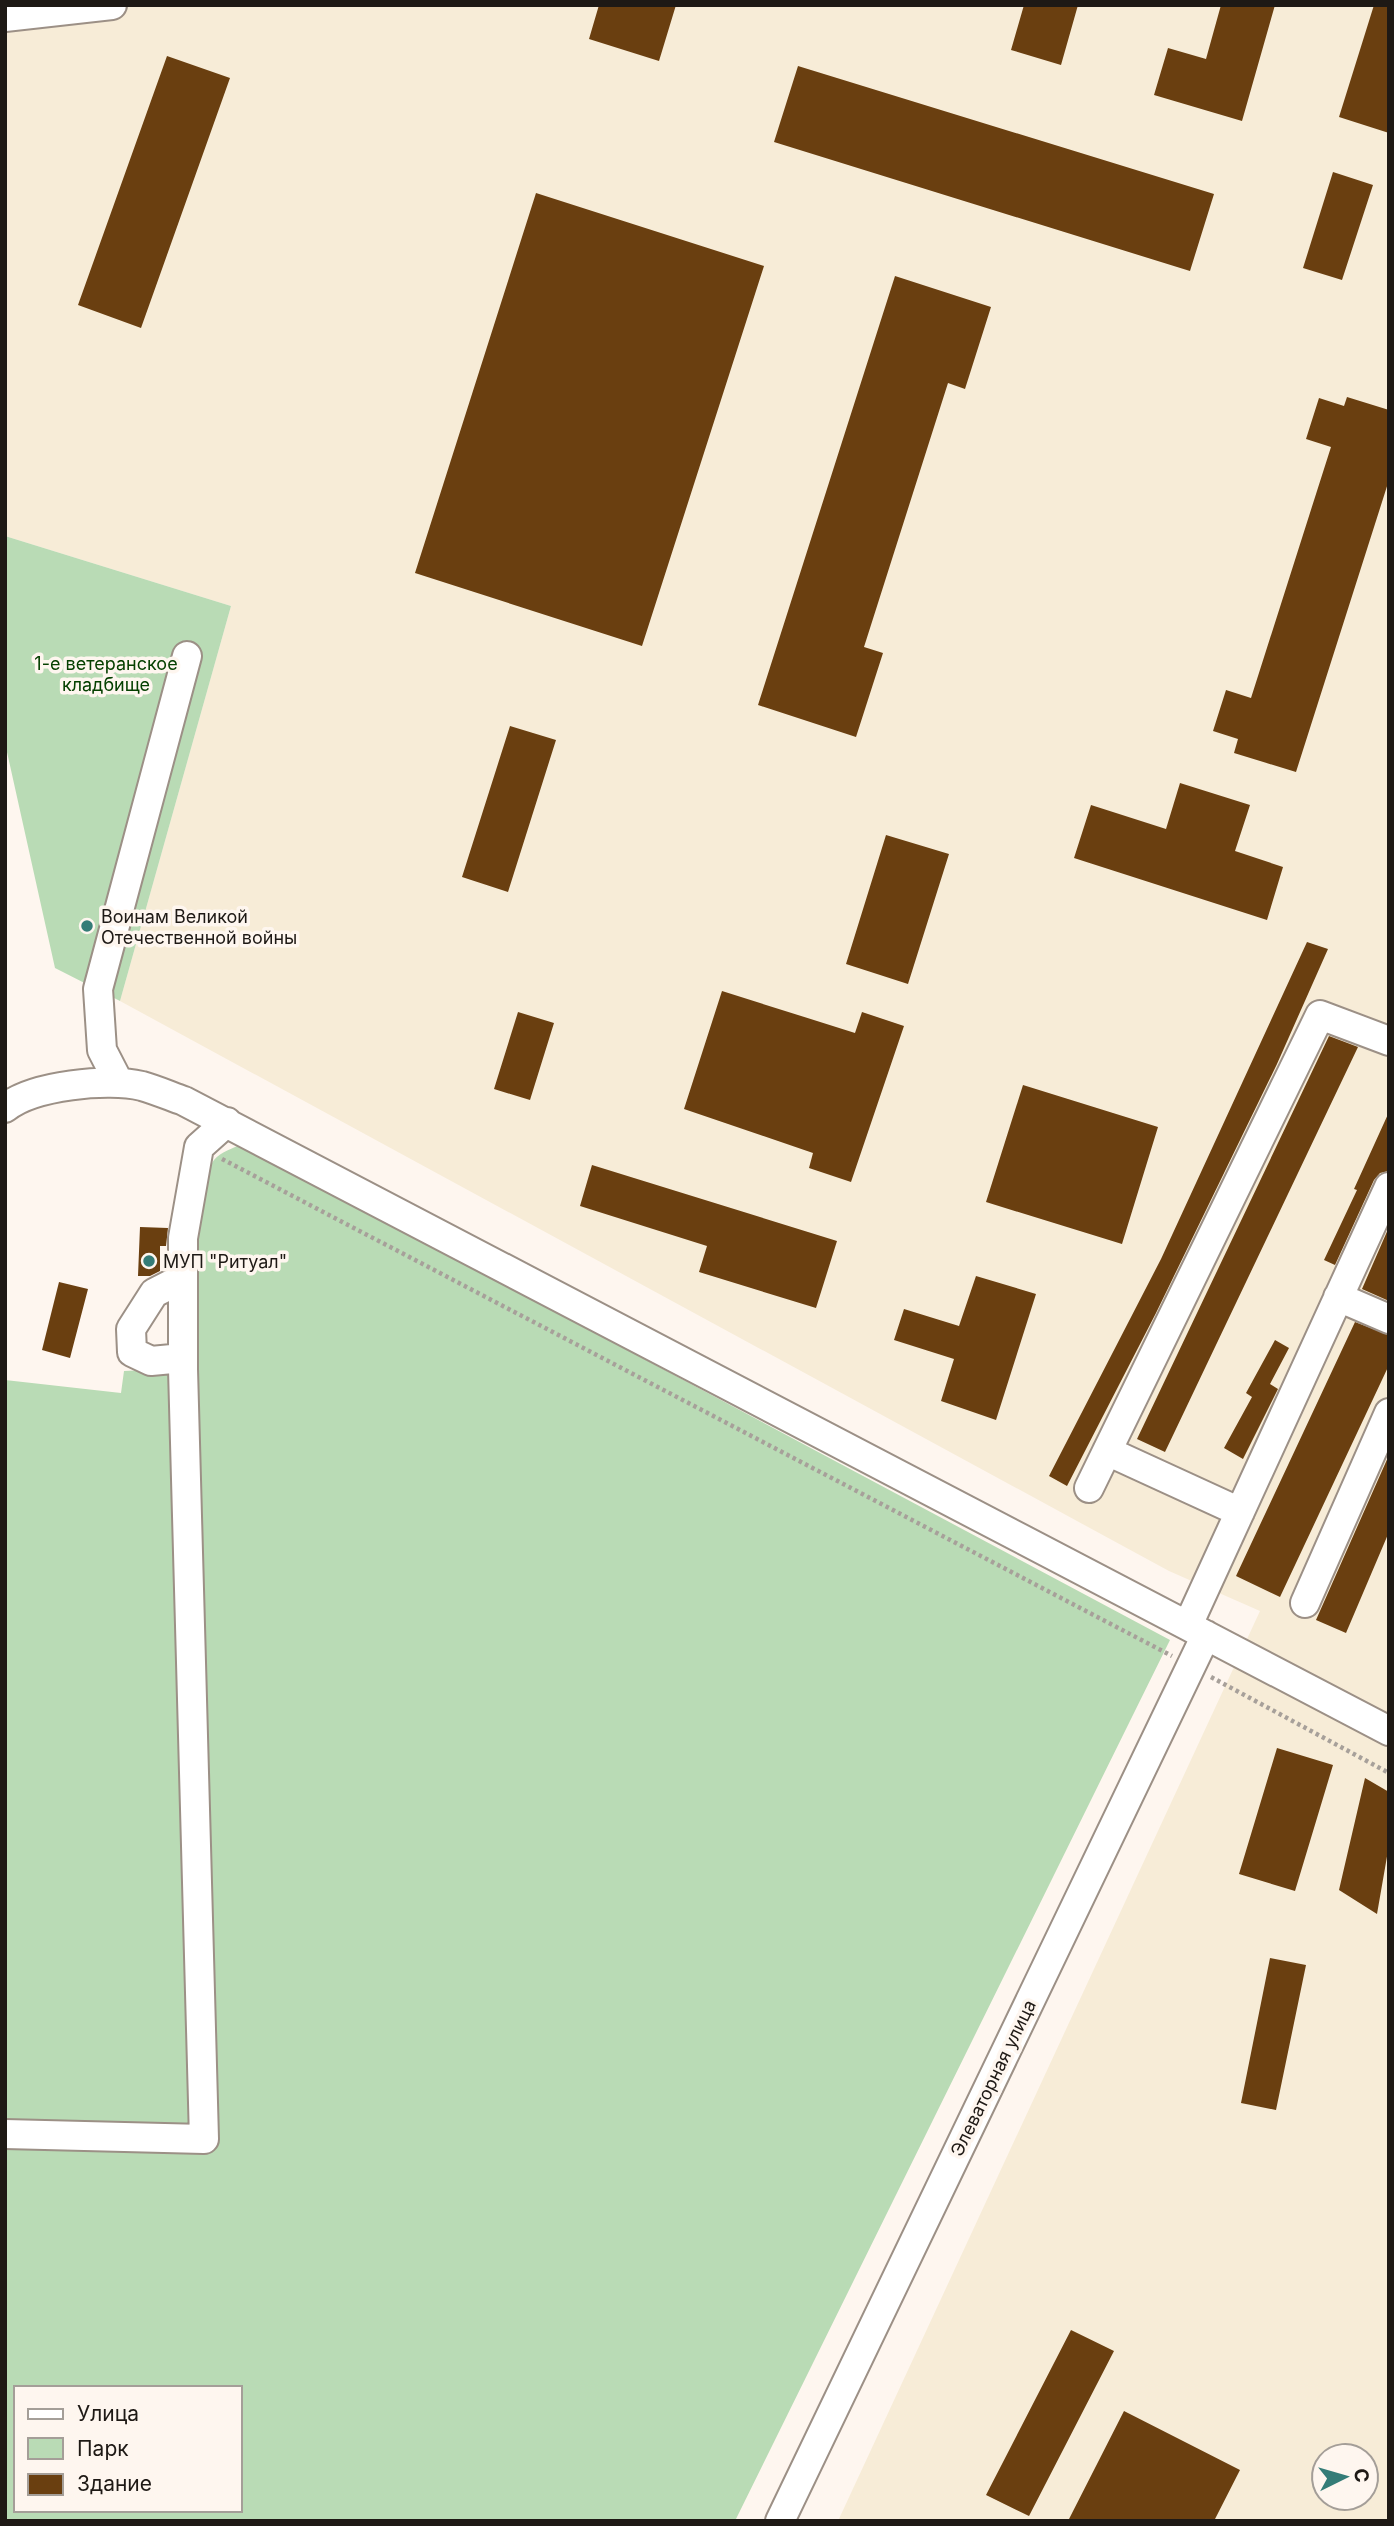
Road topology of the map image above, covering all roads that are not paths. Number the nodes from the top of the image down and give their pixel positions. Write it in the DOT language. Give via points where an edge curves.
graph roads {
  1 [pos="112,5"];
  2 [pos="5,17"];
  3 [pos="187,656"];
  4 [pos="1389,1041"];
  5 [pos="119,1083"];
  6 [pos="5,1108"];
  7 [pos="227,1122"];
  8 [pos="1389,1187"];
  9 [pos="183,1278"];
  10 [pos="1338,1297"];
  11 [pos="1389,1319"];
  12 [pos="183,1358"];
  13 [pos="1389,1413"];
  14 [pos="1107,1451"];
  15 [pos="1089,1488"];
  16 [pos="1240,1512"];
  17 [pos="1305,1603"];
  18 [pos="1197,1630"];
  19 [pos="1389,1731"];
  20 [pos="5,2134"];
  21 [pos="780,2521"];
  1 -- 2 [label="street"];
  3 -- 5 [label="street" via="98,989 102,1049"];
  4 -- 14 [label="street" via="1320,1015"];
  5 -- 6 [label="street" via="55,1087"];
  5 -- 7 [label="street" via="184,1101"];
  7 -- 9 [label="street" via="199,1147 183,1238"];
  7 -- 18 [label="street"];
  8 -- 10 [label="street, Элеваторная улица"];
  9 -- 12 [label="street"];
  9 -- 12 [label="street" via="154,1293 131,1329 132,1352 151,1361"];
  10 -- 11 [label="street"];
  10 -- 16 [label="street, Элеваторная улица"];
  12 -- 20 [label="street" via="204,2139"];
  13 -- 17 [label="street"];
  14 -- 15 [label="street"];
  14 -- 16 [label="street"];
  16 -- 18 [label="street, Элеваторная улица"];
  18 -- 19 [label="street"];
  18 -- 21 [label="street, Элеваторная улица" via="1191,1666"];
}
